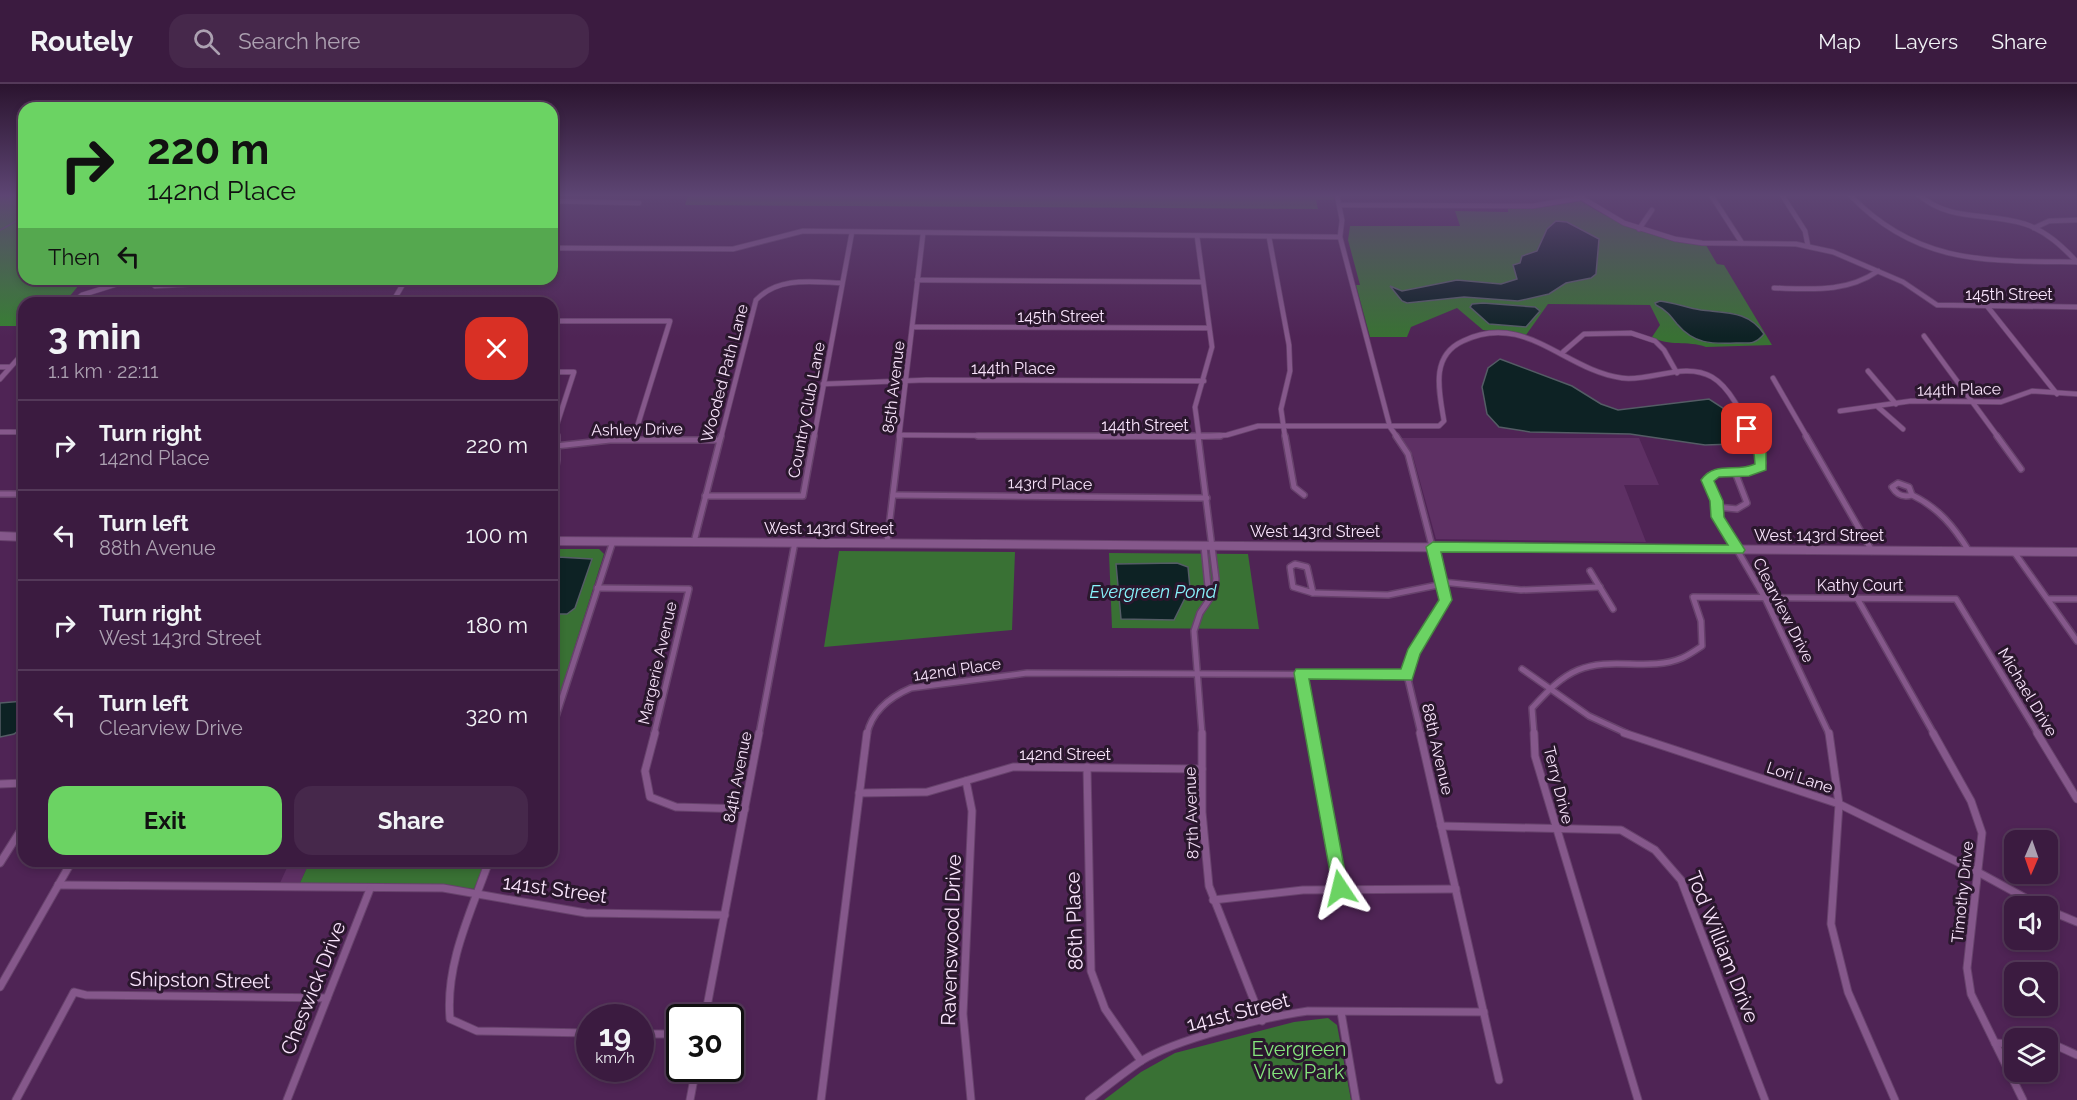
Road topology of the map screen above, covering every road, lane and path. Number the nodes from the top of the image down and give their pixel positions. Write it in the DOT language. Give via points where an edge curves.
graph roads {
  1 [pos="757,242"];
  2 [pos="850,242"];
  3 [pos="922,242"];
  4 [pos="1198,242"];
  5 [pos="1270,242"];
  6 [pos="1341,242"];
  7 [pos="1726,242"];
  8 [pos="1807,242"];
  9 [pos="1913,242"];
  10 [pos="2057,242"];
  11 [pos="1742,243"];
  12 [pos="1808,246"];
  13 [pos="558,248"];
  14 [pos="2077,262"];
  15 [pos="1878,271"];
  16 [pos="918,280"];
  17 [pos="1203,282"];
  18 [pos="842,283"];
  19 [pos="114,285"];
  20 [pos="154,285"];
  21 [pos="172,285"];
  22 [pos="1774,288"];
  23 [pos="80,297"];
  24 [pos="1987,306"];
  25 [pos="2077,307"];
  26 [pos="558,321"];
  27 [pos="913,327"];
  28 [pos="1209,328"];
  29 [pos="1924,336"];
  30 [pos="1563,352"];
  31 [pos="18,358"];
  32 [pos="0,367"];
  33 [pos="10,367"];
  34 [pos="1868,371"];
  35 [pos="558,372"];
  36 [pos="1677,373"];
  37 [pos="1773,378"];
  38 [pos="0,379"];
  39 [pos="905,381"];
  40 [pos="1204,381"];
  41 [pos="823,384"];
  42 [pos="2057,394"];
  43 [pos="2077,394"];
  44 [pos="1971,401"];
  45 [pos="1896,404"];
  46 [pos="1878,407"];
  47 [pos="1840,411"];
  48 [pos="558,416"];
  49 [pos="1283,425"];
  50 [pos="1390,427"];
  51 [pos="1903,429"];
  52 [pos="0,432"];
  53 [pos="18,432"];
  54 [pos="899,435"];
  55 [pos="1200,437"];
  56 [pos="633,440"];
  57 [pos="719,440"];
  58 [pos="558,446"];
  59 [pos="2021,469"];
  60 [pos="1735,472"];
  61 [pos="0,494"];
  62 [pos="18,494"];
  63 [pos="893,495"];
  64 [pos="1304,495"];
  65 [pos="1912,495"];
  66 [pos="705,496"];
  67 [pos="1207,498"];
  68 [pos="1717,507"];
  69 [pos="0,536"];
  70 [pos="18,537"];
  71 [pos="558,541"];
  72 [pos="613,541"];
  73 [pos="694,542"];
  74 [pos="795,542"];
  75 [pos="887,543"];
  76 [pos="1204,546"];
  77 [pos="1213,546"];
  78 [pos="1433,547"];
  79 [pos="1738,550"];
  80 [pos="1872,551"];
  81 [pos="1969,551"];
  82 [pos="2014,552"];
  83 [pos="2077,552"];
  84 [pos="1590,571"];
  85 [pos="1442,583"];
  86 [pos="1600,587"];
  87 [pos="597,588"];
  88 [pos="1313,593"];
  89 [pos="1209,597"];
  90 [pos="1765,598"];
  91 [pos="1857,598"];
  92 [pos="1956,599"];
  93 [pos="2048,599"];
  94 [pos="2077,599"];
  95 [pos="1612,609"];
  96 [pos="2077,641"];
  97 [pos="1522,669"];
  98 [pos="1196,673"];
  99 [pos="1301,673"];
  100 [pos="1407,675"];
  101 [pos="1547,687"];
  102 [pos="558,710"];
  103 [pos="1087,767"];
  104 [pos="1202,769"];
  105 [pos="966,781"];
  106 [pos="18,783"];
  107 [pos="0,784"];
  108 [pos="859,793"];
  109 [pos="2077,799"];
  110 [pos="1839,804"];
  111 [pos="745,809"];
  112 [pos="1441,826"];
  113 [pos="1556,826"];
  114 [pos="18,834"];
  115 [pos="0,863"];
  116 [pos="68,867"];
  117 [pos="487,867"];
  118 [pos="1976,871"];
  119 [pos="58,885"];
  120 [pos="1340,888"];
  121 [pos="370,889"];
  122 [pos="1456,890"];
  123 [pos="478,895"];
  124 [pos="2022,896"];
  125 [pos="1213,900"];
  126 [pos="2058,914"];
  127 [pos="724,915"];
  128 [pos="2077,922"];
  129 [pos="0,987"];
  130 [pos="327,998"];
  131 [pos="707,1004"];
  132 [pos="1341,1012"];
  133 [pos="1484,1012"];
  134 [pos="1262,1021"];
  135 [pos="576,1033"];
  136 [pos="1995,1043"];
  137 [pos="2004,1043"];
  138 [pos="2058,1046"];
  139 [pos="2077,1055"];
  140 [pos="1141,1060"];
  141 [pos="1499,1080"];
  142 [pos="693,1082"];
  143 [pos="16,1100"];
  144 [pos="287,1100"];
  145 [pos="690,1100"];
  146 [pos="821,1100"];
  147 [pos="971,1100"];
  148 [pos="1089,1100"];
  149 [pos="1356,1100"];
  150 [pos="1638,1100"];
  151 [pos="1765,1100"];
  152 [pos="1895,1100"];
  153 [pos="2023,1100"];
  1 -- 13 [label="street" via="744,248"];
  2 -- 18 [label="street, Country Club Lane"];
  3 -- 16 [label="street, 85th Avenue"];
  4 -- 17 [label="street"];
  5 -- 49 [label="street" via="1289,345 1290,371 1281,409"];
  6 -- 50 [label="street"];
  7 -- 11 [label="street"];
  8 -- 12 [label="street"];
  9 -- 14 [label="street" via="1948,254 2002,261"];
  10 -- 14 [label="street"];
  11 -- 12 [label="street"];
  12 -- 15 [label="street"];
  15 -- 22 [label="street" via="1846,287"];
  15 -- 24 [label="street, 145th Street" via="1940,306"];
  16 -- 17 [label="street"];
  16 -- 27 [label="street, 85th Avenue"];
  17 -- 28 [label="street"];
  18 -- 41 [label="street, Country Club Lane"];
  18 -- 57 [label="street, Wooded Path Lane" via="782,284 758,297"];
  19 -- 23 [label="street"];
  20 -- 21 [label="street"];
  24 -- 25 [label="street, 145th Street"];
  24 -- 42 [label="street"];
  26 -- 56 [label="street" via="670,321"];
  27 -- 28 [label="street, 145th Street"];
  27 -- 39 [label="street, 85th Avenue"];
  28 -- 40 [label="street" via="1212,347"];
  29 -- 44 [label="street"];
  30 -- 36 [label="street, Clearview Drive" via="1618,378"];
  30 -- 36 [label="street" via="1584,334 1631,333 1655,341"];
  30 -- 50 [label="street, Clearview Drive" via="1536,340 1495,332 1472,335 1448,351 1438,368 1444,423 1436,427"];
  31 -- 33 [label="street"];
  32 -- 33 [label="street"];
  33 -- 38 [label="street"];
  34 -- 45 [label="street"];
  35 -- 48 [label="street" via="574,372"];
  36 -- 60 [label="street, Clearview Drive" via="1708,376 1726,391 1763,463 1755,471"];
  37 -- 80 [label="street"];
  39 -- 40 [label="street, 144th Place"];
  39 -- 41 [label="street, 144th Place"];
  39 -- 54 [label="street, 85th Avenue"];
  40 -- 55 [label="street" via="1195,407"];
  41 -- 66 [label="street, Country Club Lane" via="803,496"];
  42 -- 43 [label="street, 144th Place"];
  42 -- 44 [label="street, 144th Place" via="2032,391 2008,401"];
  44 -- 45 [label="street, 144th Place"];
  44 -- 59 [label="street"];
  45 -- 46 [label="street, 144th Place"];
  46 -- 47 [label="street, 144th Place"];
  46 -- 51 [label="street"];
  49 -- 50 [label="street, 144th Street"];
  49 -- 55 [label="street, 144th Street"];
  49 -- 64 [label="street" via="1294,487"];
  50 -- 78 [label="street" via="1407,453"];
  52 -- 53 [label="street"];
  54 -- 55 [label="street, 144th Street"];
  54 -- 63 [label="street, 85th Avenue"];
  55 -- 67 [label="street"];
  56 -- 57 [label="street, Ashley Drive"];
  56 -- 58 [label="street, Ashley Drive"];
  57 -- 66 [label="street, Wooded Path Lane"];
  60 -- 68 [label="street, Clearview Drive" via="1709,476"];
  60 -- 68 [label="street" via="1747,503 1737,509"];
  61 -- 62 [label="street"];
  63 -- 67 [label="street, 143rd Place"];
  63 -- 75 [label="street, 85th Avenue"];
  65 -- 81 [label="street" via="1939,509"];
  66 -- 73 [label="street, Wooded Path Lane"];
  67 -- 77 [label="street"];
  68 -- 79 [label="street, Clearview Drive" via="1718,517"];
  69 -- 70 [label="main road"];
  71 -- 72 [label="main road, West 143rd Street"];
  72 -- 73 [label="main road, West 143rd Street"];
  72 -- 87 [label="street"];
  73 -- 74 [label="main road, West 143rd Street"];
  74 -- 75 [label="main road, West 143rd Street"];
  74 -- 111 [label="street, 84th Avenue"];
  75 -- 76 [label="main road, West 143rd Street"];
  76 -- 77 [label="main road, West 143rd Street"];
  76 -- 89 [label="street"];
  77 -- 78 [label="main road, West 143rd Street"];
  77 -- 89 [label="street, 87th Avenue" via="1216,587"];
  78 -- 79 [label="main road, West 143rd Street"];
  78 -- 85 [label="street"];
  79 -- 80 [label="main road, West 143rd Street"];
  79 -- 90 [label="street, Clearview Drive"];
  80 -- 81 [label="main road, West 143rd Street"];
  81 -- 82 [label="main road, West 143rd Street"];
  82 -- 83 [label="main road, West 143rd Street"];
  82 -- 93 [label="street"];
  84 -- 86 [label="street"];
  85 -- 86 [label="street" via="1500,591 1565,592"];
  85 -- 88 [label="street" via="1390,594"];
  85 -- 100 [label="street" via="1446,600 1413,653"];
  86 -- 95 [label="street"];
  87 -- 102 [label="street"];
  87 -- 111 [label="street, Margerie Avenue" via="689,589 645,779 650,797 676,807"];
  88 -- 88 [label="street" via="1296,591 1290,567 1307,567"];
  89 -- 98 [label="street, 87th Avenue" via="1194,631"];
  90 -- 91 [label="street, Kathy Court"];
  90 -- 101 [label="street, Terry Drive" via="1693,597 1704,632 1702,646 1693,654 1677,662 1585,666"];
  90 -- 110 [label="street, Clearview Drive" via="1828,729"];
  91 -- 92 [label="street, Kathy Court"];
  91 -- 118 [label="street, Timothy Drive" via="1971,801 1982,833"];
  92 -- 109 [label="street, Michael Drive"];
  93 -- 94 [label="street"];
  93 -- 96 [label="street"];
  97 -- 101 [label="street, Lori Lane"];
  98 -- 99 [label="street, 142nd Place"];
  98 -- 104 [label="street, 87th Avenue"];
  98 -- 108 [label="street, 142nd Place" via="1027,673 911,688 886,701 870,720"];
  99 -- 100 [label="street, 142nd Place"];
  99 -- 120 [label="street"];
  100 -- 112 [label="street, 88th Avenue"];
  101 -- 110 [label="street, Lori Lane" via="1589,716 1624,733"];
  101 -- 113 [label="street, Terry Drive" via="1532,708 1535,756"];
  103 -- 104 [label="street, 142nd Street"];
  103 -- 105 [label="street, 142nd Street" via="1014,767"];
  103 -- 140 [label="street, 86th Place" via="1091,971 1105,1009"];
  104 -- 125 [label="street, 87th Avenue" via="1202,812"];
  105 -- 108 [label="street, 142nd Street" via="921,793"];
  105 -- 147 [label="street, Ravenswood Drive" via="972,811 963,1014"];
  106 -- 107 [label="street"];
  108 -- 146 [label="street, 142nd Place"];
  110 -- 118 [label="street, Lori Lane"];
  110 -- 152 [label="street, Clearview Drive" via="1831,924 1848,992"];
  111 -- 127 [label="street, 84th Avenue"];
  112 -- 113 [label="street, Tod William Drive"];
  112 -- 122 [label="street, 88th Avenue"];
  113 -- 150 [label="street, Terry Drive"];
  113 -- 151 [label="street, Tod William Drive" via="1621,830 1646,841 1665,857 1684,889"];
  114 -- 115 [label="street"];
  116 -- 119 [label="street"];
  117 -- 123 [label="street"];
  118 -- 124 [label="street, Lori Lane"];
  118 -- 136 [label="street, Timothy Drive" via="1967,968 1971,994"];
  119 -- 121 [label="street, 141st Street"];
  119 -- 129 [label="street"];
  120 -- 122 [label="street"];
  120 -- 125 [label="street" via="1261,892"];
  121 -- 123 [label="street, 141st Street" via="443,888"];
  121 -- 130 [label="street, Cheswick Drive"];
  122 -- 133 [label="street, 88th Avenue"];
  123 -- 127 [label="street, 141st Street" via="595,913"];
  123 -- 135 [label="street" via="451,976 447,1000 450,1019 477,1031"];
  125 -- 134 [label="street, 87th Avenue"];
  126 -- 128 [label="street"];
  127 -- 131 [label="street, 84th Avenue"];
  130 -- 143 [label="street, Shipston Street" via="74,992"];
  130 -- 144 [label="street, Cheswick Drive"];
  132 -- 133 [label="street, 141st Street"];
  132 -- 134 [label="street, 141st Street" via="1287,1014"];
  132 -- 149 [label="street"];
  133 -- 141 [label="street, 88th Avenue"];
  134 -- 140 [label="street, 141st Street" via="1169,1047"];
  136 -- 137 [label="street"];
  136 -- 153 [label="street, Timothy Drive"];
  138 -- 139 [label="street"];
  140 -- 148 [label="street, 141st Street"];
  142 -- 145 [label="street"];
}
